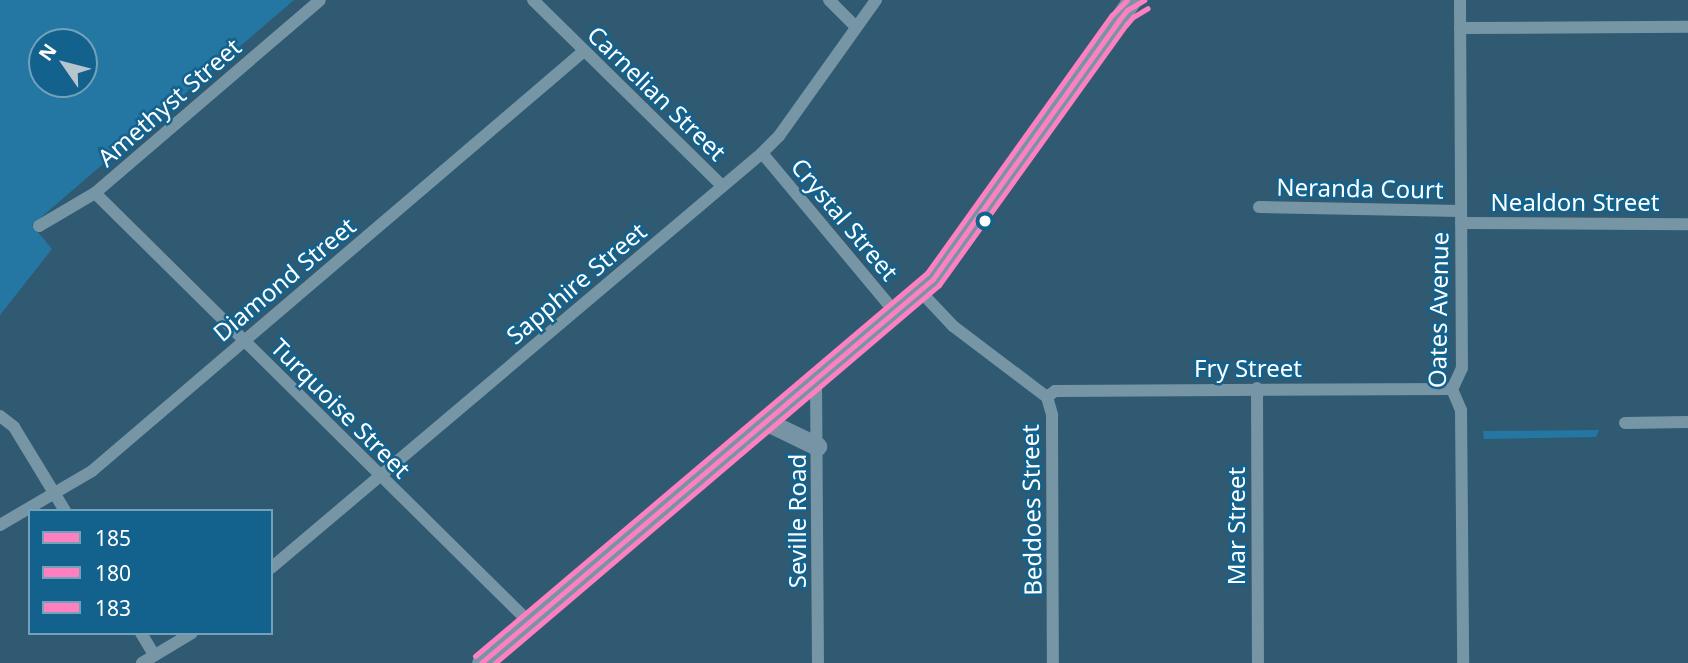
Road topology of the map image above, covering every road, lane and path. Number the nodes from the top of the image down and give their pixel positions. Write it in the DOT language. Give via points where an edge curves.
graph roads {
  1 [pos="320,0"];
  2 [pos="533,0"];
  3 [pos="829,0"];
  4 [pos="876,0"];
  5 [pos="1460,0"];
  6 [pos="1135,3"];
  7 [pos="856,27"];
  8 [pos="1688,27"];
  9 [pos="1460,28"];
  10 [pos="584,51"];
  11 [pos="762,153"];
  12 [pos="722,186"];
  13 [pos="95,192"];
  14 [pos="1259,206"];
  15 [pos="1461,217"];
  16 [pos="1688,224"];
  17 [pos="39,226"];
  18 [pos="920,291"];
  19 [pos="895,312"];
  20 [pos="243,341"];
  21 [pos="816,379"];
  22 [pos="1257,388"];
  23 [pos="1452,389"];
  24 [pos="1047,397"];
  25 [pos="0,416"];
  26 [pos="765,421"];
  27 [pos="1688,422"];
  28 [pos="1625,423"];
  29 [pos="817,446"];
  30 [pos="380,475"];
  31 [pos="54,493"];
  32 [pos="64,509"];
  33 [pos="0,525"];
  34 [pos="273,566"];
  35 [pos="529,622"];
  36 [pos="142,635"];
  37 [pos="189,635"];
  38 [pos="154,655"];
  39 [pos="487,661"];
  40 [pos="142,663"];
  41 [pos="818,663"];
  42 [pos="1054,663"];
  43 [pos="1258,663"];
  44 [pos="1462,663"];
  1 -- 13 [label="street, Amethyst Street"];
  2 -- 10 [label="street, Carnelian Street"];
  3 -- 7 [label="street"];
  4 -- 7 [label="street, Sapphire Street"];
  5 -- 9 [label="street, Oates Avenue"];
  6 -- 18 [label="main road" via="947,262"];
  7 -- 11 [label="street, Sapphire Street"];
  8 -- 9 [label="street"];
  9 -- 15 [label="street, Oates Avenue"];
  10 -- 12 [label="street, Carnelian Street"];
  10 -- 20 [label="street, Diamond Street"];
  11 -- 12 [label="street, Sapphire Street"];
  11 -- 19 [label="street, Crystal Street"];
  12 -- 30 [label="street, Sapphire Street"];
  13 -- 17 [label="street, Amethyst Street"];
  13 -- 20 [label="street, Turquoise Street"];
  14 -- 15 [label="street, Neranda Court"];
  15 -- 16 [label="street, Nealdon Street"];
  15 -- 23 [label="street, Oates Avenue" via="1462,368"];
  18 -- 19 [label="main road"];
  18 -- 24 [label="street, Beddoes Street" via="953,326"];
  19 -- 21 [label="main road"];
  20 -- 30 [label="street, Turquoise Street"];
  20 -- 31 [label="street, Diamond Street" via="92,471"];
  21 -- 26 [label="main road"];
  21 -- 29 [label="street, Seville Road"];
  22 -- 23 [label="street, Fry Street"];
  22 -- 24 [label="street, Fry Street" via="1055,391"];
  22 -- 43 [label="street, Mar Street"];
  23 -- 44 [label="street, Oates Avenue" via="1461,410"];
  24 -- 42 [label="street, Beddoes Street" via="1052,415"];
  25 -- 31 [label="street" via="14,427"];
  26 -- 29 [label="main road"];
  26 -- 35 [label="main road"];
  27 -- 28 [label="street"];
  29 -- 41 [label="street, Seville Road"];
  30 -- 34 [label="street, Sapphire Street"];
  30 -- 35 [label="street, Turquoise Street"];
  31 -- 32 [label="street"];
  31 -- 33 [label="street, Diamond Street"];
  35 -- 39 [label="main road"];
  36 -- 38 [label="street"];
  37 -- 38 [label="street"];
  38 -- 40 [label="street"];
}
